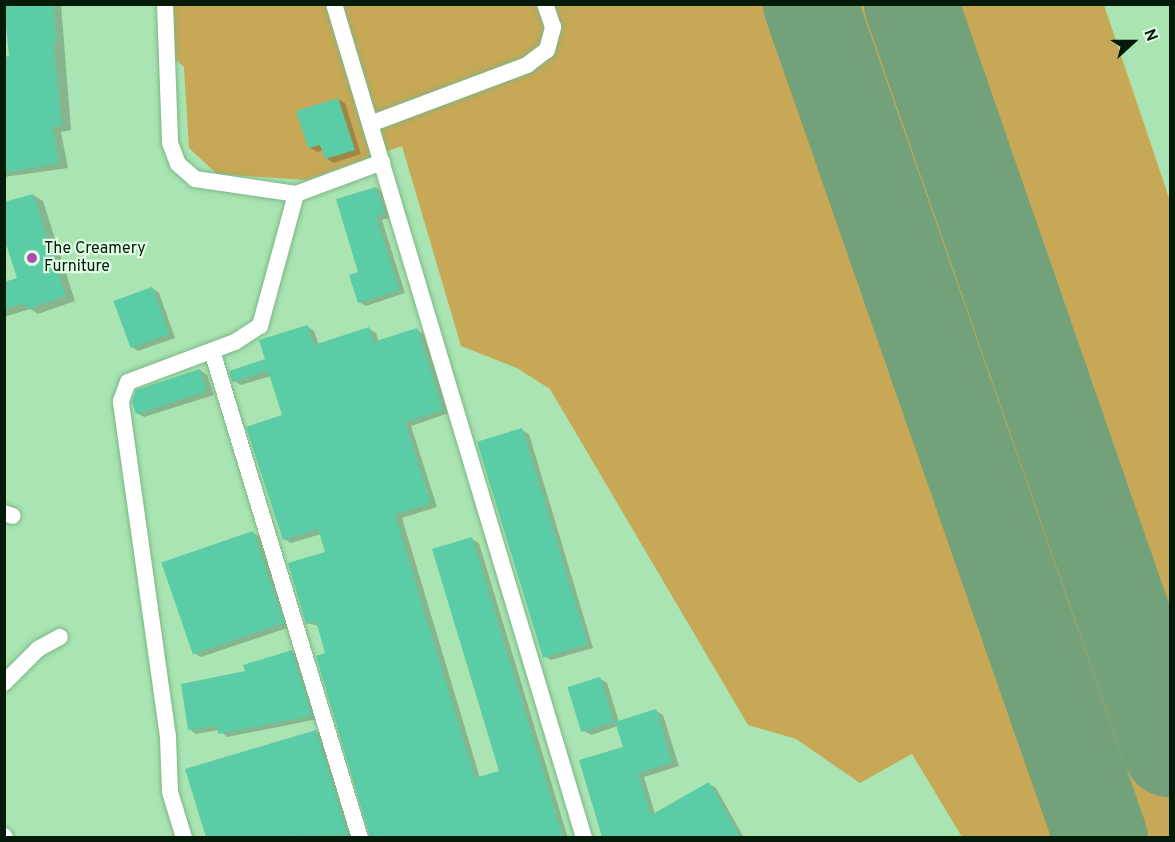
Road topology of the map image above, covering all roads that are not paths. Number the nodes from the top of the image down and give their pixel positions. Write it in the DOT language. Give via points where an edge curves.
graph roads {
  1 [pos="165,4"];
  2 [pos="334,4"];
  3 [pos="545,4"];
  4 [pos="370,124"];
  5 [pos="382,162"];
  6 [pos="296,194"];
  7 [pos="212,351"];
  8 [pos="60,637"];
  9 [pos="4,683"];
  10 [pos="184,837"];
  11 [pos="360,837"];
  12 [pos="584,837"];
  1 -- 6 [label="lane" via="167,116 178,164 195,179"];
  2 -- 4 [label="lane"];
  3 -- 4 [label="lane" via="553,27 547,50 527,65"];
  4 -- 5 [label="lane"];
  5 -- 6 [label="lane"];
  5 -- 12 [label="lane"];
  6 -- 7 [label="lane" via="260,327"];
  7 -- 10 [label="lane" via="128,381 121,401 168,737 170,792"];
  7 -- 11 [label="lane"];
  8 -- 9 [label="lane" via="38,649"];
}
